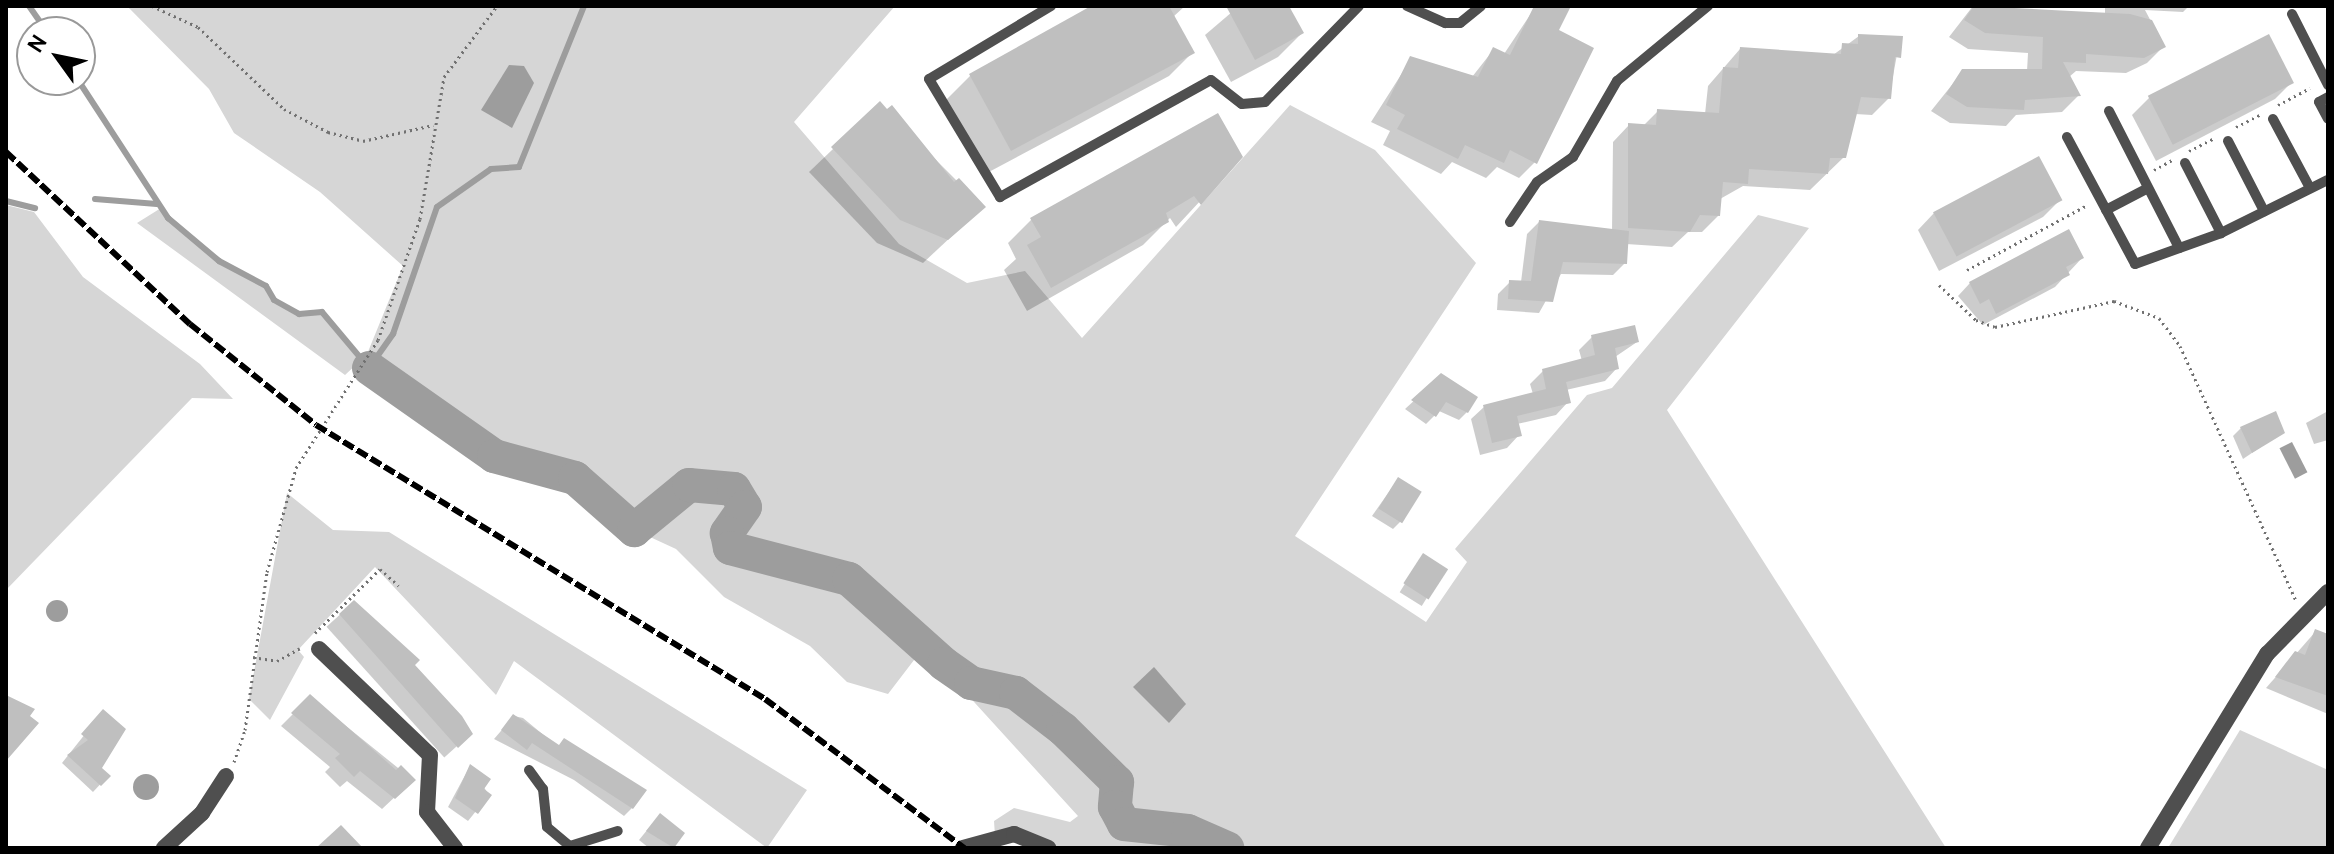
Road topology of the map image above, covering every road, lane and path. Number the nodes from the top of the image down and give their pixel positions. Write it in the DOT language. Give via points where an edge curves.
graph roads {
  1 [pos="152,6"];
  2 [pos="497,6"];
  3 [pos="1051,6"];
  4 [pos="1359,6"];
  5 [pos="1407,6"];
  6 [pos="1481,6"];
  7 [pos="1708,6"];
  8 [pos="2292,14"];
  9 [pos="2327,82"];
  10 [pos="2328,97"];
  11 [pos="2109,111"];
  12 [pos="2273,119"];
  13 [pos="2328,119"];
  14 [pos="433,125"];
  15 [pos="2067,137"];
  16 [pos="2228,141"];
  17 [pos="2185,163"];
  18 [pos="2142,176"];
  19 [pos="2328,180"];
  20 [pos="2148,188"];
  21 [pos="2310,188"];
  22 [pos="2100,199"];
  23 [pos="2106,210"];
  24 [pos="2264,211"];
  25 [pos="1510,222"];
  26 [pos="2221,233"];
  27 [pos="2179,248"];
  28 [pos="1967,270"];
  29 [pos="1939,285"];
  30 [pos="399,586"];
  31 [pos="2327,593"];
  32 [pos="2306,613"];
  33 [pos="319,649"];
  34 [pos="253,657"];
  35 [pos="529,770"];
  36 [pos="226,776"];
  37 [pos="618,831"];
  38 [pos="569,847"];
  39 [pos="164,848"];
  40 [pos="455,848"];
  41 [pos="963,848"];
  42 [pos="1048,848"];
  43 [pos="2148,848"];
  1 -- 14 [label="path" via="198,27 284,109 328,132 363,141"];
  2 -- 14 [label="path" via="444,77"];
  3 -- 4 [label="lane" via="929,79 1000,197 1211,80 1251,106 1280,93"];
  5 -- 6 [label="lane" via="1445,23 1460,23"];
  7 -- 25 [label="lane" via="1617,81 1573,157 1537,182"];
  8 -- 9 [label="lane"];
  9 -- 18 [label="path"];
  10 -- 13 [label="lane" via="2319,102"];
  11 -- 18 [label="lane"];
  12 -- 21 [label="lane"];
  14 -- 34 [label="path" via="420,219 378,340 329,413 287,493"];
  15 -- 22 [label="lane"];
  16 -- 24 [label="lane"];
  17 -- 26 [label="lane"];
  18 -- 20 [label="lane"];
  19 -- 21 [label="lane"];
  20 -- 23 [label="lane"];
  20 -- 27 [label="lane"];
  21 -- 24 [label="lane"];
  22 -- 23 [label="lane"];
  22 -- 28 [label="path"];
  23 -- 27 [label="lane" via="2135,264"];
  24 -- 26 [label="lane"];
  26 -- 27 [label="lane"];
  29 -- 32 [label="path" via="1976,320 1995,327 2105,301 2134,304 2159,318 2180,346 2290,594"];
  30 -- 34 [label="path" via="380,569 292,657"];
  31 -- 32 [label="street"];
  32 -- 43 [label="street" via="2267,654"];
  33 -- 40 [label="street" via="430,755 427,812"];
  34 -- 36 [label="path" via="243,739"];
  35 -- 38 [label="lane" via="543,789 547,827"];
  36 -- 39 [label="street" via="202,813"];
  37 -- 38 [label="lane"];
  41 -- 42 [label="street" via="1014,834"];
}
